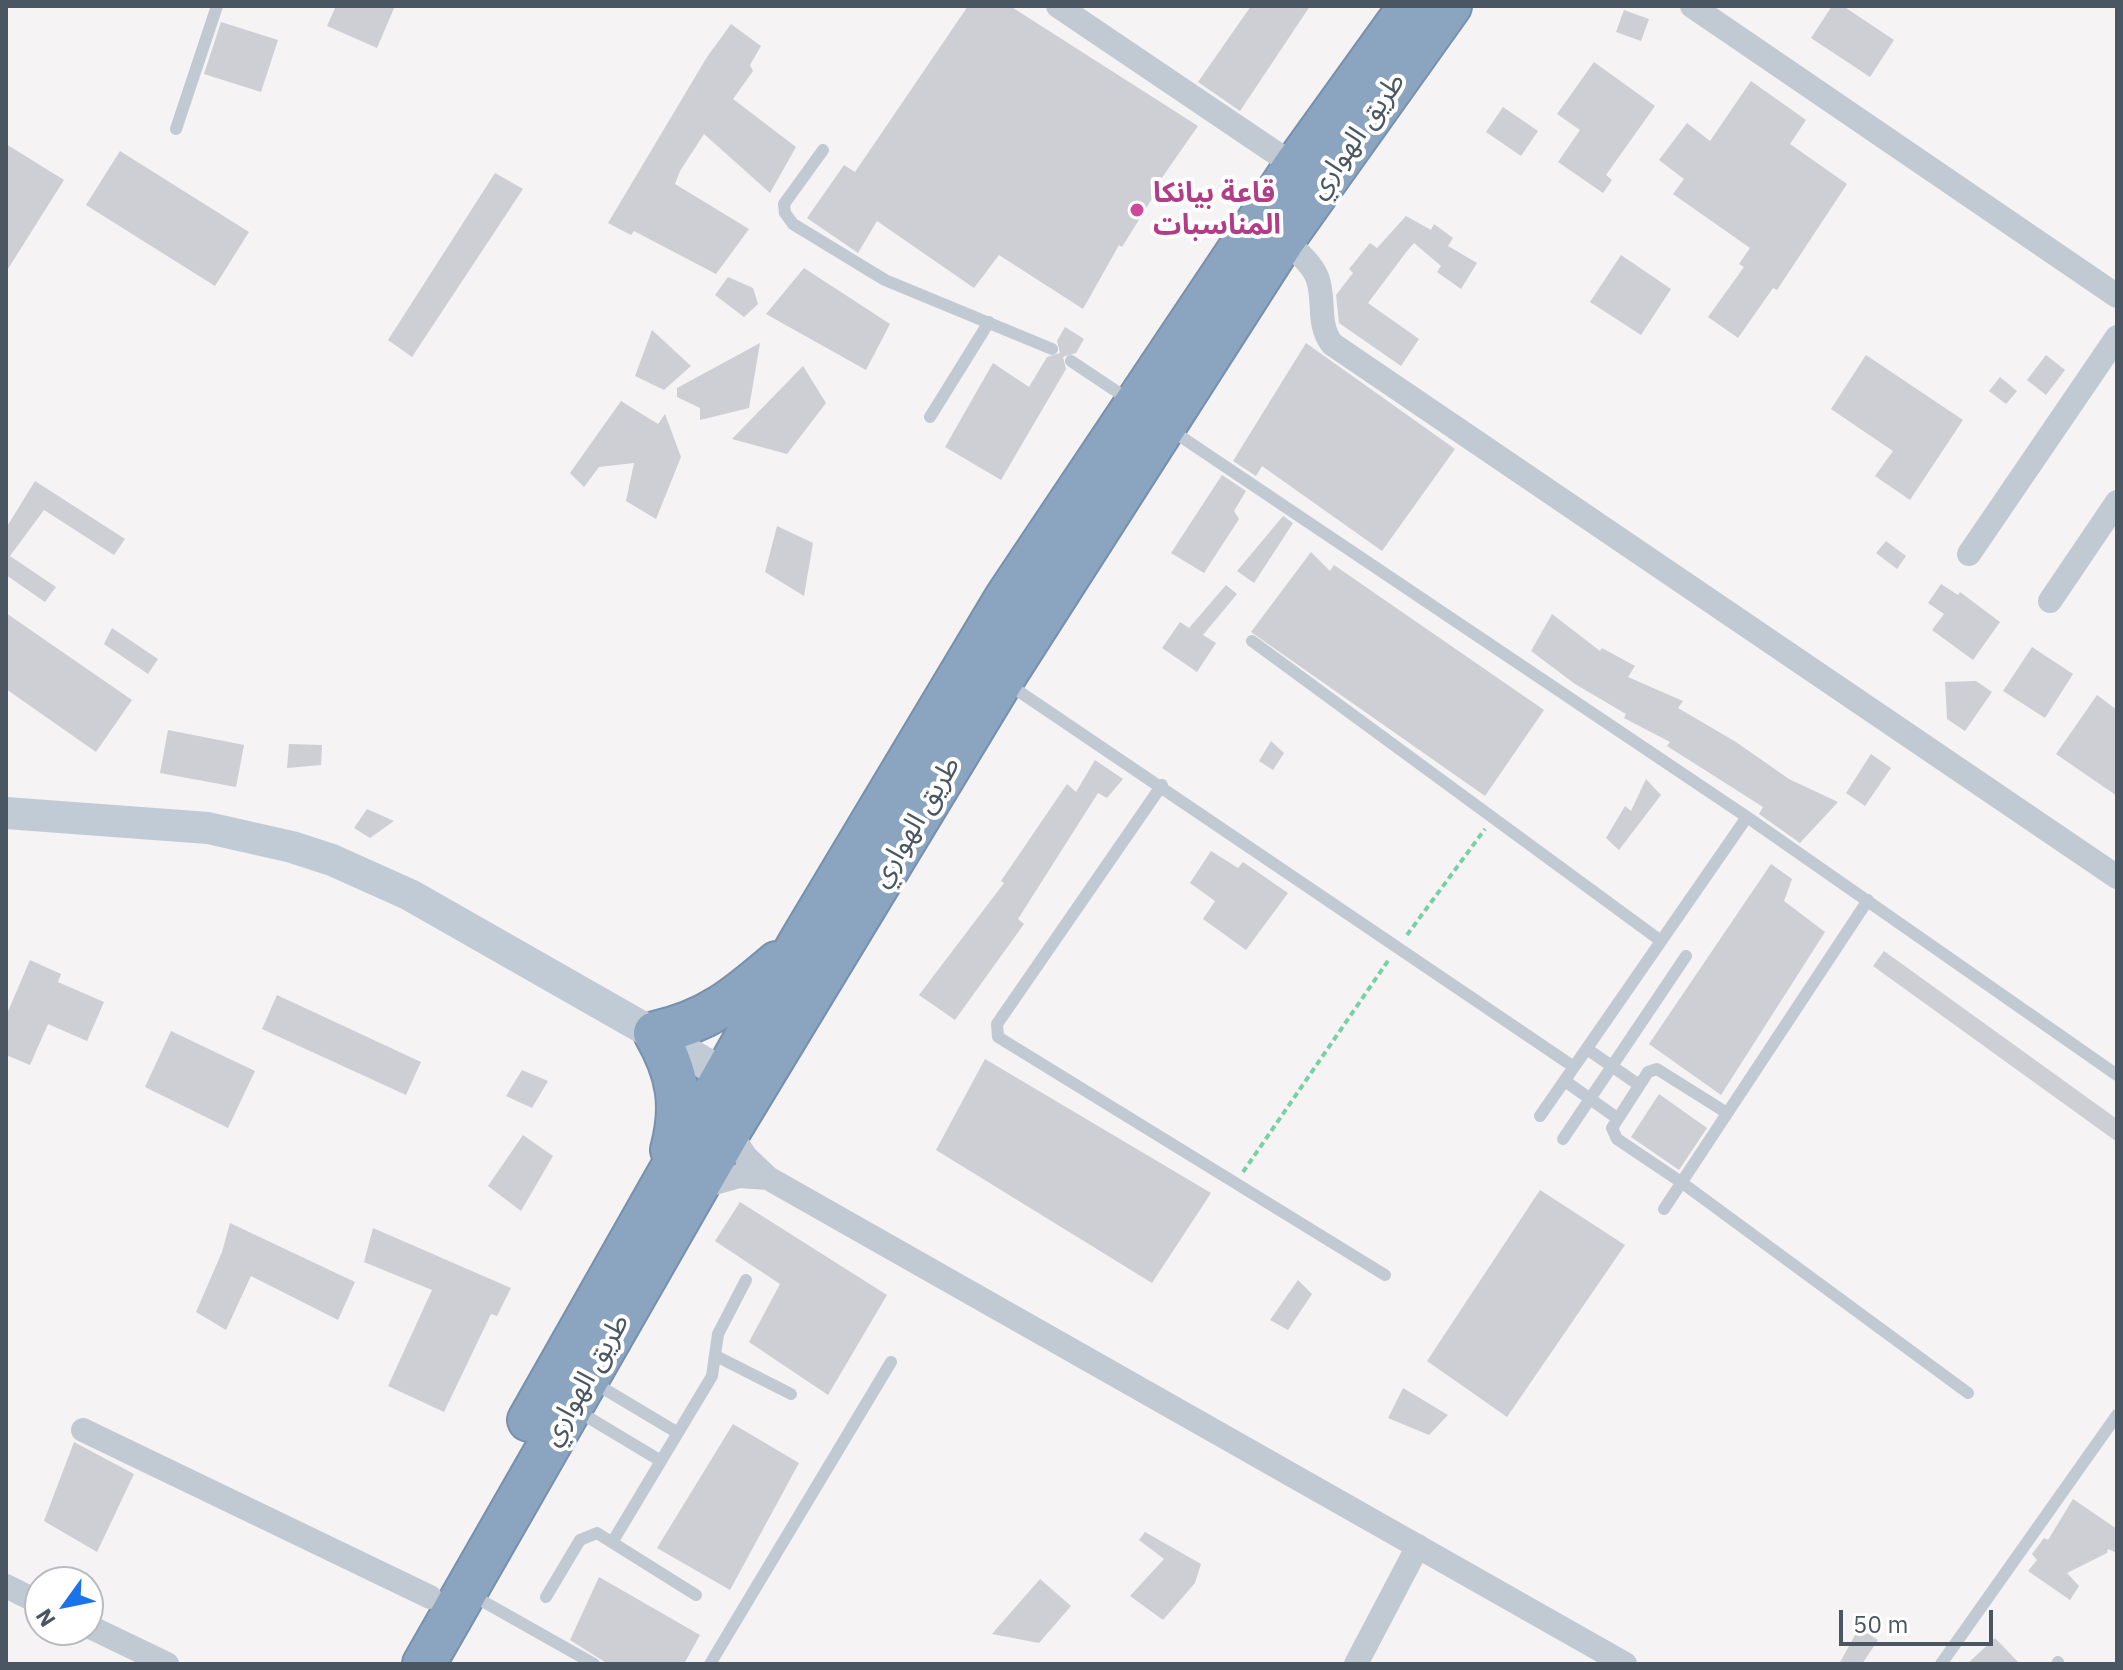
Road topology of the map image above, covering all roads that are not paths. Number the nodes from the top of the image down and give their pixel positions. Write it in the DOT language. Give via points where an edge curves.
graph roads {
  1 [pos="217,6"];
  2 [pos="1058,6"];
  3 [pos="1410,6"];
  4 [pos="1450,6"];
  5 [pos="1692,6"];
  6 [pos="176,129"];
  7 [pos="823,150"];
  8 [pos="1295,166"];
  9 [pos="1284,239"];
  10 [pos="2117,296"];
  11 [pos="989,322"];
  12 [pos="1212,324"];
  13 [pos="2117,337"];
  14 [pos="1052,349"];
  15 [pos="1071,361"];
  16 [pos="1151,416"];
  17 [pos="930,417"];
  18 [pos="2117,502"];
  19 [pos="1969,554"];
  20 [pos="2050,601"];
  21 [pos="1252,641"];
  22 [pos="1002,680"];
  23 [pos="1162,785"];
  24 [pos="6,813"];
  25 [pos="1747,817"];
  26 [pos="2117,877"];
  27 [pos="1868,900"];
  28 [pos="1661,941"];
  29 [pos="799,944"];
  30 [pos="1686,956"];
  31 [pos="655,1033"];
  32 [pos="1587,1049"];
  33 [pos="1611,1065"];
  34 [pos="1574,1067"];
  35 [pos="724,1074"];
  36 [pos="2117,1075"];
  37 [pos="1565,1081"];
  38 [pos="1639,1085"];
  39 [pos="1590,1098"];
  40 [pos="1727,1113"];
  41 [pos="1540,1116"];
  42 [pos="1617,1118"];
  43 [pos="729,1131"];
  44 [pos="1563,1139"];
  45 [pos="768,1178"];
  46 [pos="1681,1182"];
  47 [pos="680,1185"];
  48 [pos="1664,1209"];
  49 [pos="1385,1275"];
  50 [pos="746,1280"];
  51 [pos="716,1356"];
  52 [pos="891,1362"];
  53 [pos="578,1392"];
  54 [pos="1968,1393"];
  55 [pos="791,1394"];
  56 [pos="2117,1415"];
  57 [pos="83,1430"];
  58 [pos="678,1433"];
  59 [pos="661,1461"];
  60 [pos="613,1541"];
  61 [pos="1418,1546"];
  62 [pos="6,1586"];
  63 [pos="447,1594"];
  64 [pos="24,1595"];
  65 [pos="696,1595"];
  66 [pos="546,1597"];
  67 [pos="104,1634"];
  68 [pos="167,1664"];
  69 [pos="392,1664"];
  70 [pos="424,1664"];
  71 [pos="594,1664"];
  72 [pos="710,1664"];
  73 [pos="1356,1664"];
  74 [pos="1625,1664"];
  75 [pos="1941,1664"];
  1 -- 6 [label="lane"];
  2 -- 8 [label="street"];
  3 -- 8 [label="highway, طريق الهواري"];
  4 -- 9 [label="highway, طريق الهواري"];
  5 -- 10 [label="street"];
  7 -- 11 [label="lane" via="784,204 793,224 885,280"];
  8 -- 12 [label="highway, طريق الهواري"];
  9 -- 12 [label="highway, طريق الهواري"];
  9 -- 26 [label="street" via="1318,279 1321,324 1332,344"];
  11 -- 14 [label="lane"];
  11 -- 17 [label="lane"];
  12 -- 16 [label="highway, طريق الهواري"];
  13 -- 19 [label="street"];
  15 -- 16 [label="lane"];
  16 -- 22 [label="highway, طريق الهواري"];
  16 -- 25 [label="lane"];
  16 -- 29 [label="highway, طريق الهواري" via="1006,598"];
  18 -- 20 [label="street"];
  21 -- 28 [label="lane"];
  22 -- 23 [label="lane"];
  22 -- 43 [label="highway, طريق الهواري"];
  23 -- 34 [label="lane"];
  23 -- 49 [label="lane" via="996,1032 1002,1041"];
  24 -- 31 [label="street" via="208,828 332,860 410,895"];
  25 -- 27 [label="lane"];
  25 -- 28 [label="lane"];
  27 -- 36 [label="lane"];
  27 -- 40 [label="lane"];
  28 -- 32 [label="lane"];
  29 -- 31 [label="highway" via="714,1012 691,1025"];
  29 -- 35 [label="highway, طريق الهواري"];
  30 -- 33 [label="lane"];
  31 -- 35 [label="street"];
  31 -- 47 [label="highway" via="671,1060 680,1098 675,1136"];
  32 -- 33 [label="lane"];
  32 -- 34 [label="lane"];
  33 -- 38 [label="lane"];
  33 -- 39 [label="lane"];
  34 -- 37 [label="lane"];
  35 -- 47 [label="highway, طريق الهواري"];
  37 -- 39 [label="lane"];
  37 -- 41 [label="lane"];
  38 -- 40 [label="lane" via="1648,1072 1661,1070"];
  38 -- 42 [label="lane"];
  39 -- 42 [label="lane"];
  39 -- 44 [label="lane"];
  40 -- 46 [label="lane"];
  42 -- 46 [label="lane" via="1612,1128 1617,1139"];
  43 -- 45 [label="street"];
  43 -- 47 [label="highway, طريق الهواري"];
  45 -- 47 [label="street" via="739,1176"];
  45 -- 61 [label="street"];
  46 -- 48 [label="lane"];
  46 -- 54 [label="lane"];
  47 -- 53 [label="highway, طريق الهواري"];
  47 -- 63 [label="highway, طريق الهواري"];
  50 -- 51 [label="lane" via="718,1334"];
  51 -- 55 [label="lane"];
  51 -- 58 [label="lane" via="712,1376"];
  52 -- 72 [label="lane"];
  53 -- 58 [label="lane"];
  53 -- 59 [label="lane"];
  53 -- 63 [label="highway, طريق الهواري"];
  56 -- 75 [label="lane"];
  57 -- 63 [label="street"];
  58 -- 59 [label="lane"];
  59 -- 60 [label="lane"];
  60 -- 65 [label="lane"];
  60 -- 66 [label="lane" via="597,1533 585,1537"];
  61 -- 73 [label="street"];
  61 -- 74 [label="street"];
  62 -- 64 [label="street"];
  63 -- 69 [label="highway, طريق الهواري"];
  63 -- 70 [label="highway, طريق الهواري"];
  63 -- 71 [label="lane"];
  67 -- 68 [label="street"];
}
